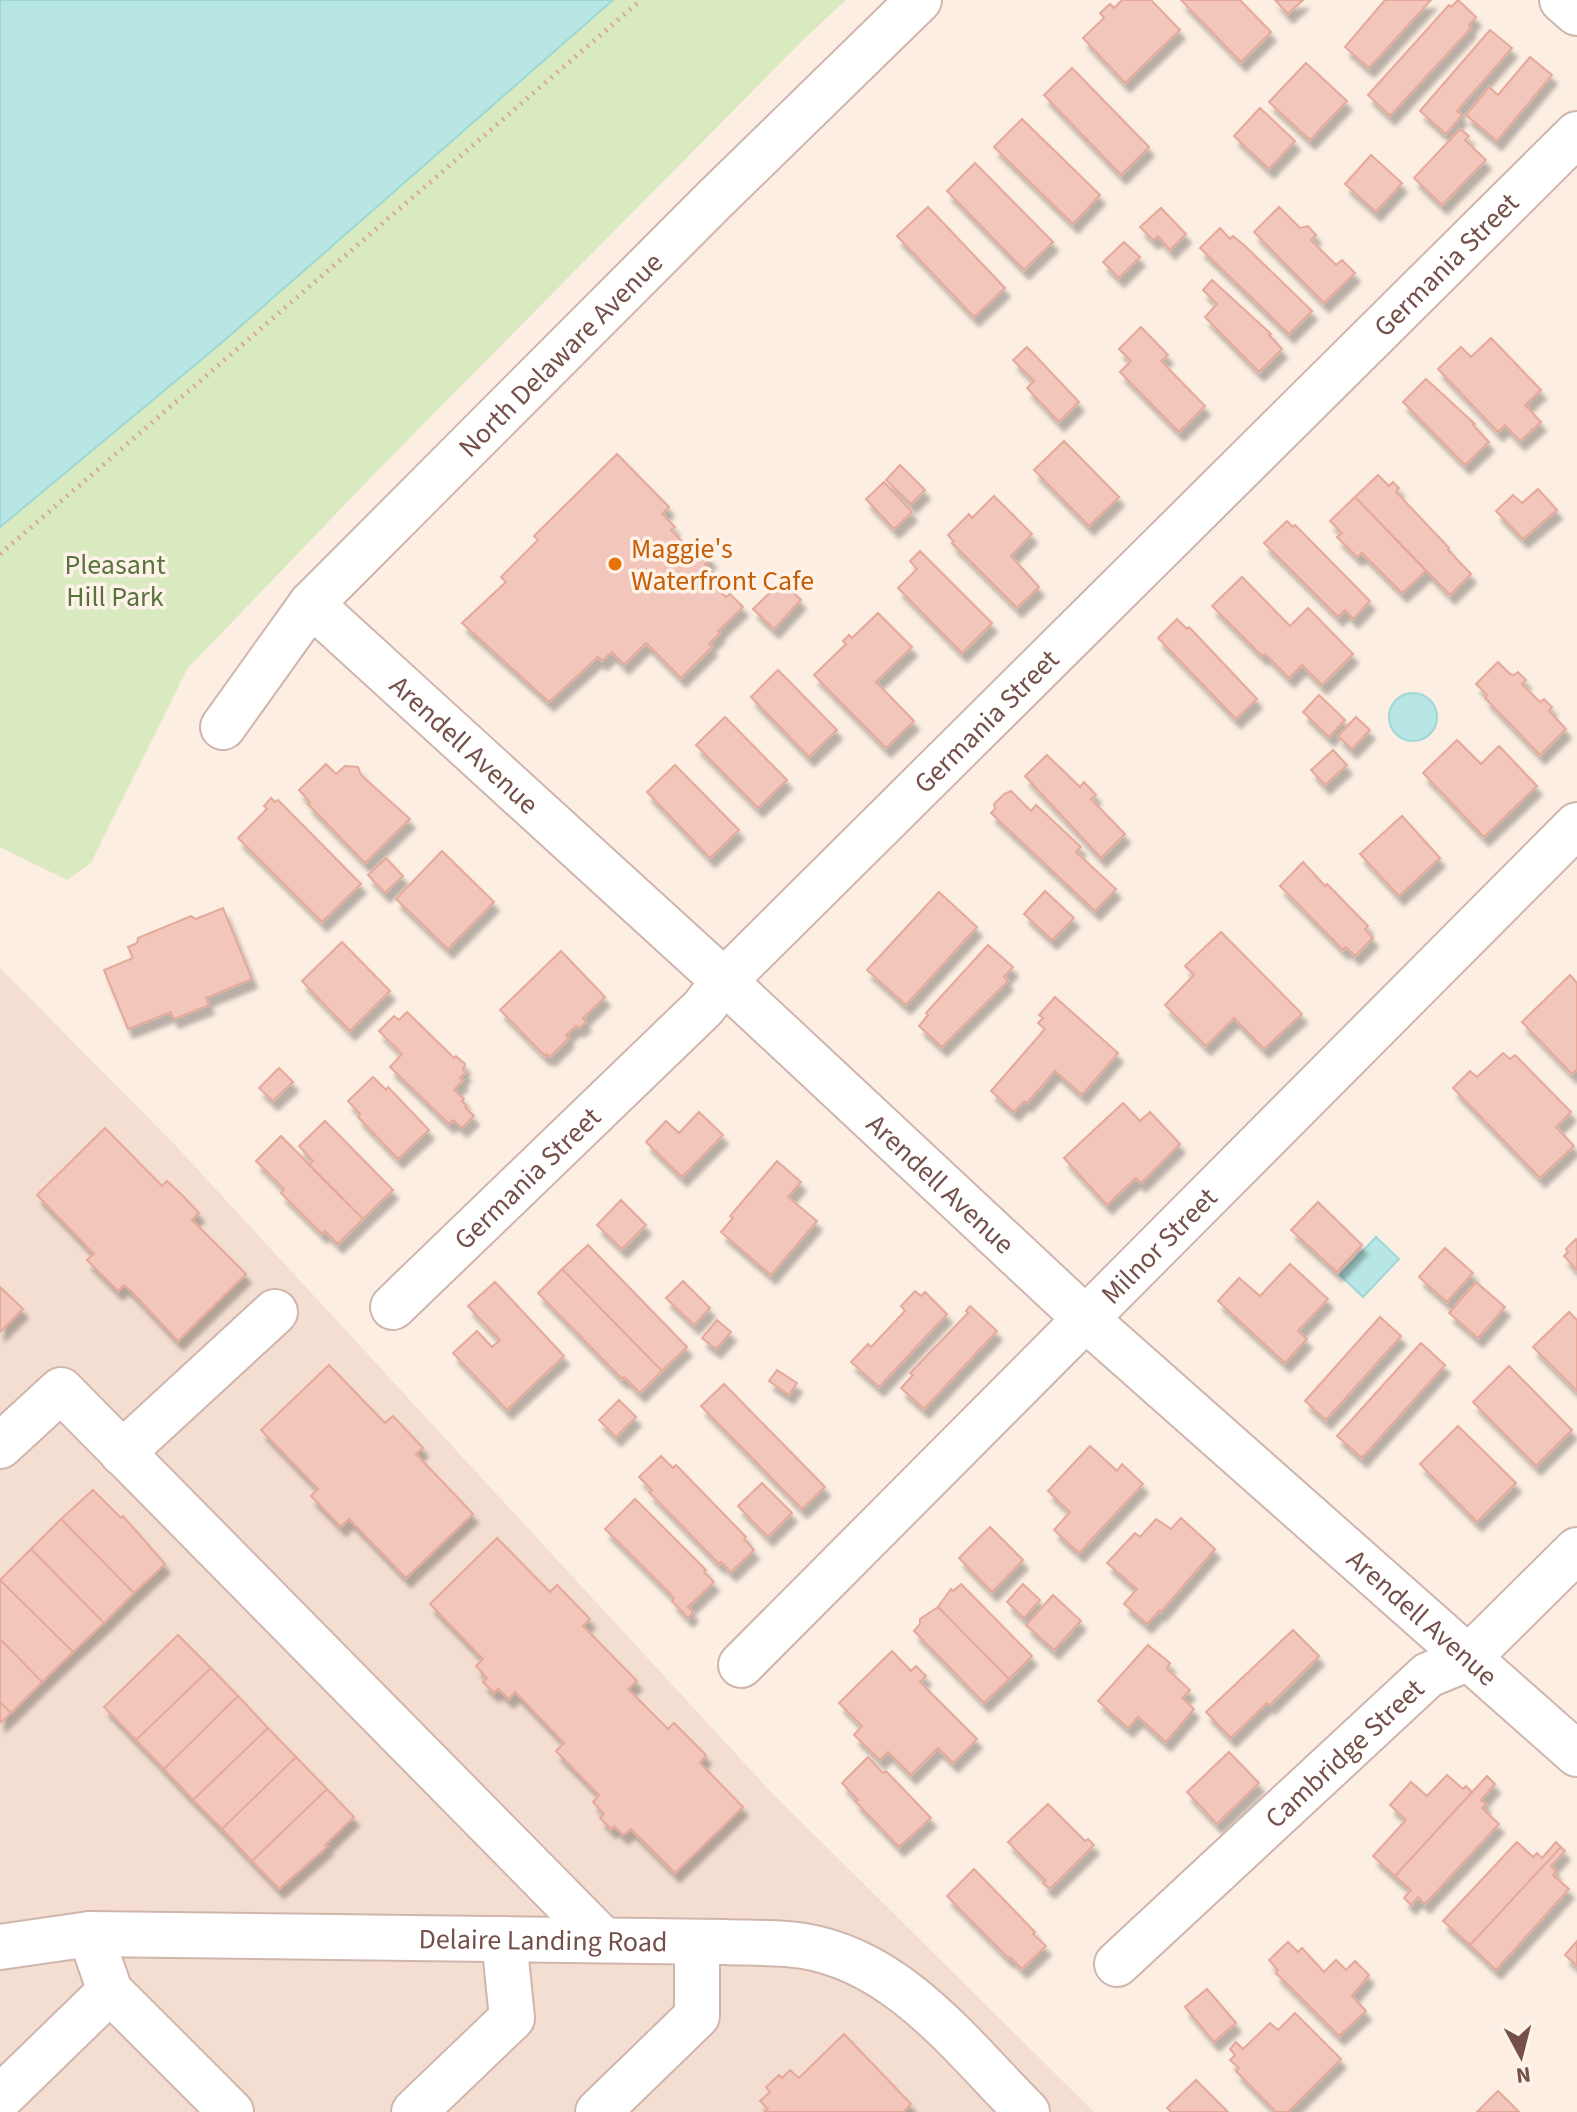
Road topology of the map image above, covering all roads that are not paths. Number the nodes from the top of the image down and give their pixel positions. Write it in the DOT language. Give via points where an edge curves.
graph roads {
  1 [pos="919,0"];
  2 [pos="1562,0"];
  3 [pos="1577,13"];
  4 [pos="1577,134"];
  5 [pos="311,604"];
  6 [pos="223,727"];
  7 [pos="1577,825"];
  8 [pos="724,981"];
  9 [pos="393,1307"];
  10 [pos="275,1312"];
  11 [pos="1087,1320"];
  12 [pos="0,1446"];
  13 [pos="122,1453"];
  14 [pos="1577,1550"];
  15 [pos="1467,1659"];
  16 [pos="741,1665"];
  17 [pos="1577,1754"];
  18 [pos="90,1934"];
  19 [pos="504,1939"];
  20 [pos="603,1940"];
  21 [pos="697,1942"];
  22 [pos="0,1947"];
  23 [pos="1117,1964"];
  24 [pos="110,1991"];
  25 [pos="0,2098"];
  26 [pos="231,2112"];
  27 [pos="414,2112"];
  28 [pos="598,2112"];
  29 [pos="1027,2112"];
  1 -- 5 [label="street, North Delaware Avenue"];
  2 -- 3 [label="street"];
  4 -- 8 [label="street, Germania Street"];
  5 -- 6 [label="street, North Delaware Avenue"];
  5 -- 8 [label="street, Arendell Avenue"];
  7 -- 11 [label="street, Milnor Street"];
  8 -- 9 [label="street, Germania Street" via="703,1008"];
  8 -- 11 [label="street, Arendell Avenue"];
  10 -- 13 [label="street"];
  11 -- 15 [label="street, Arendell Avenue"];
  11 -- 16 [label="street, Milnor Street"];
  12 -- 13 [label="street" via="61,1390"];
  13 -- 20 [label="street"];
  14 -- 15 [label="street, Cambridge Street"];
  15 -- 17 [label="street, Arendell Avenue"];
  15 -- 23 [label="street, Cambridge Street" via="1428,1675"];
  18 -- 19 [label="street, Delaire Landing Road"];
  18 -- 22 [label="street, Delaire Landing Road"];
  18 -- 24 [label="street"];
  19 -- 20 [label="street, Delaire Landing Road"];
  19 -- 27 [label="street" via="512,2018"];
  20 -- 21 [label="street, Delaire Landing Road"];
  21 -- 28 [label="street" via="697,2016"];
  21 -- 29 [label="street, Delaire Landing Road" via="804,1946 859,1962 908,1993"];
  24 -- 25 [label="street"];
  24 -- 26 [label="street"];
}
